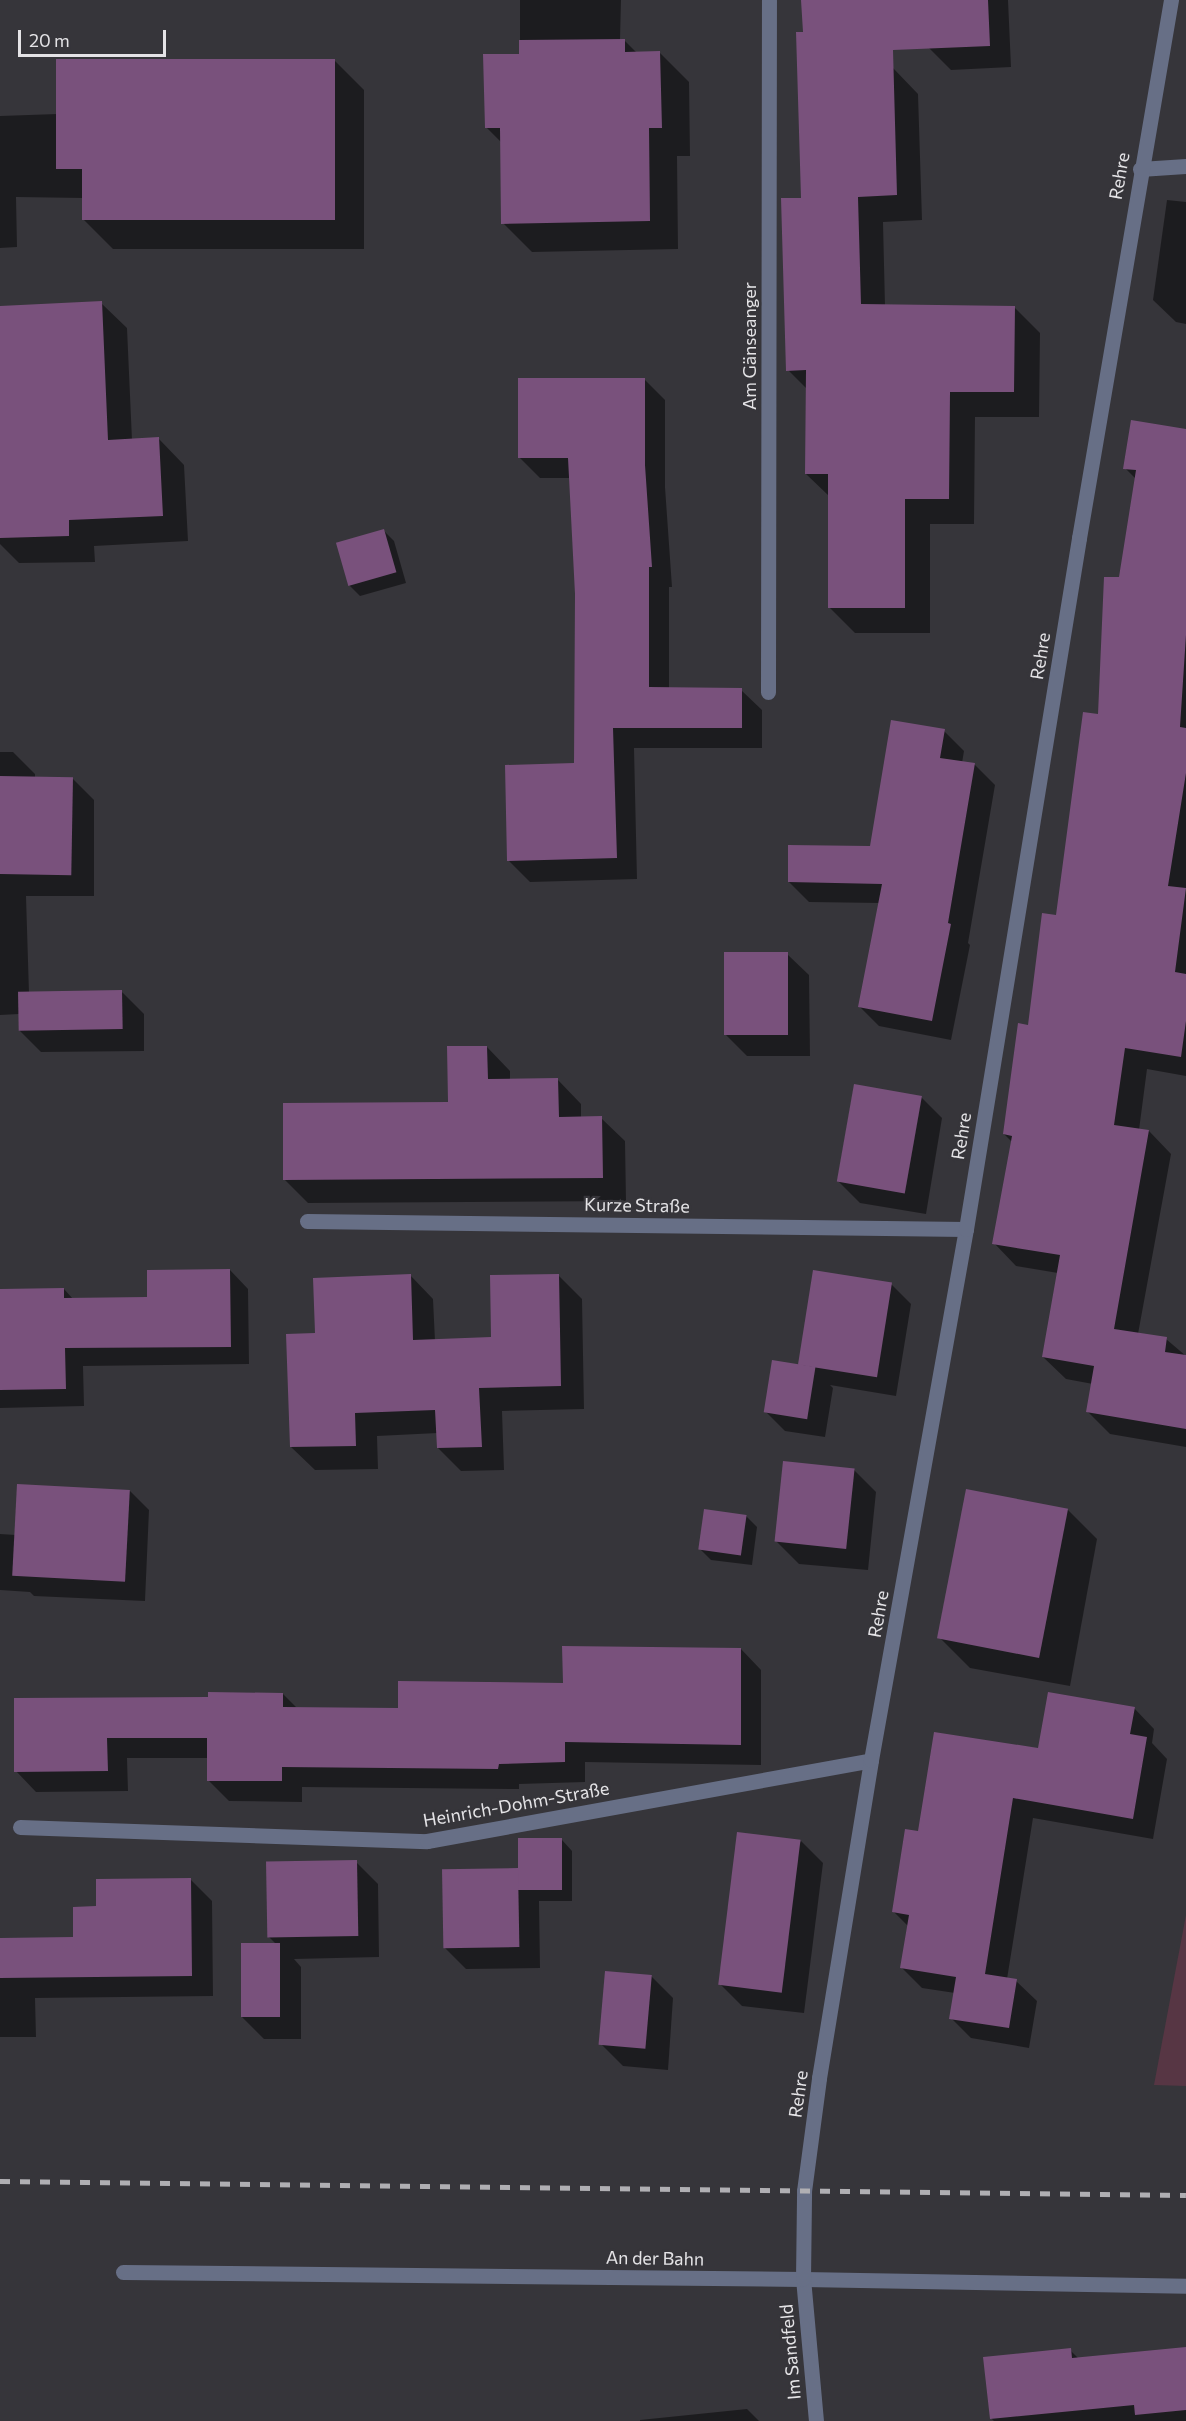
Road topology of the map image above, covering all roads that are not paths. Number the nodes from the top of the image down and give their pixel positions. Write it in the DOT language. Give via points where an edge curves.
graph roads {
  1 [pos="769,0"];
  2 [pos="1171,0"];
  3 [pos="1186,166"];
  4 [pos="1140,170"];
  5 [pos="768,692"];
  6 [pos="307,1221"];
  7 [pos="966,1229"];
  8 [pos="872,1760"];
  9 [pos="20,1827"];
  10 [pos="123,2272"];
  11 [pos="803,2279"];
  12 [pos="1186,2286"];
  13 [pos="816,2421"];
  1 -- 5 [label="street, Am Gänseanger"];
  2 -- 4 [label="street, Rehre"];
  3 -- 4 [label="street"];
  4 -- 7 [label="street, Rehre"];
  6 -- 7 [label="street, Kurze Straße"];
  7 -- 8 [label="street, Rehre"];
  8 -- 9 [label="street, Heinrich-Dohm-Straße" via="427,1841"];
  8 -- 11 [label="street, Rehre" via="804,2191"];
  10 -- 11 [label="street, An der Bahn"];
  11 -- 12 [label="street, An der Bahn"];
  11 -- 13 [label="street, Im Sandfeld"];
}
